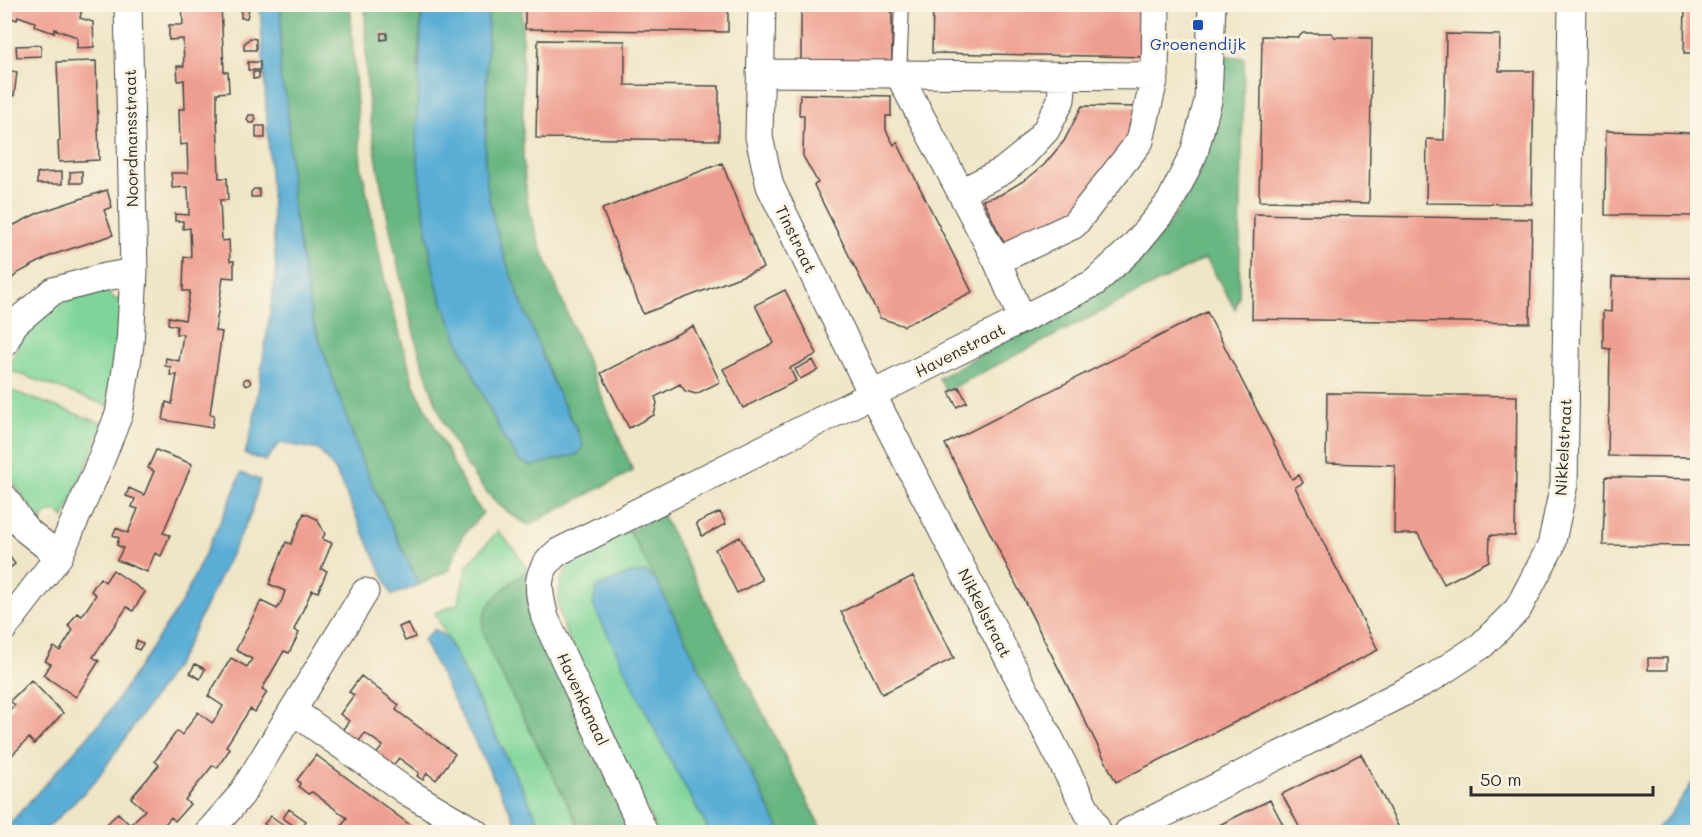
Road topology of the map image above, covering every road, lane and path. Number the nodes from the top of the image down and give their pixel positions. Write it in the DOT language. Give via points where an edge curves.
graph roads {
  1 [pos="128,4"];
  2 [pos="762,4"];
  3 [pos="902,4"];
  4 [pos="1156,4"];
  5 [pos="1212,4"];
  6 [pos="1572,4"];
  7 [pos="760,74"];
  8 [pos="899,75"];
  9 [pos="1063,75"];
  10 [pos="1155,76"];
  11 [pos="961,192"];
  12 [pos="997,261"];
  13 [pos="134,272"];
  14 [pos="1022,319"];
  15 [pos="4,345"];
  16 [pos="872,394"];
  17 [pos="4,497"];
  18 [pos="59,556"];
  19 [pos="545,562"];
  20 [pos="365,592"];
  21 [pos="4,628"];
  22 [pos="293,711"];
  23 [pos="209,832"];
  24 [pos="475,832"];
  25 [pos="644,832"];
  26 [pos="1098,832"];
  27 [pos="1128,832"];
  1 -- 13 [label="street, Noordmansstraat"];
  2 -- 7 [label="street, Tinstraat"];
  3 -- 8 [label="lane"];
  4 -- 10 [label="street"];
  5 -- 14 [label="street, Havenstraat" via="1208,101 1194,153 1170,202 1134,246 1094,283"];
  6 -- 27 [label="street, Nikkelstraat" via="1564,484 1551,546 1518,609 1482,645 1432,678"];
  7 -- 8 [label="street"];
  7 -- 16 [label="street, Tinstraat" via="759,137 770,186"];
  8 -- 9 [label="street"];
  8 -- 11 [label="street"];
  9 -- 10 [label="street"];
  9 -- 11 [label="street" via="1060,100 1046,130 1003,171"];
  10 -- 12 [label="street" via="1140,141 1074,225"];
  11 -- 12 [label="street"];
  12 -- 14 [label="street"];
  13 -- 15 [label="street" via="53,291 14,324"];
  13 -- 18 [label="street, Noordmansstraat" via="130,344 119,414"];
  14 -- 16 [label="street, Havenstraat"];
  16 -- 19 [label="street, Havenstraat"];
  16 -- 26 [label="street, Nikkelstraat"];
  17 -- 18 [label="street" via="26,530"];
  18 -- 21 [label="street, Noordmansstraat"];
  19 -- 25 [label="street, Havenkanaal" via="540,574 545,618"];
  20 -- 22 [label="street"];
  22 -- 23 [label="street" via="241,795"];
  22 -- 24 [label="street" via="406,791"];
}
